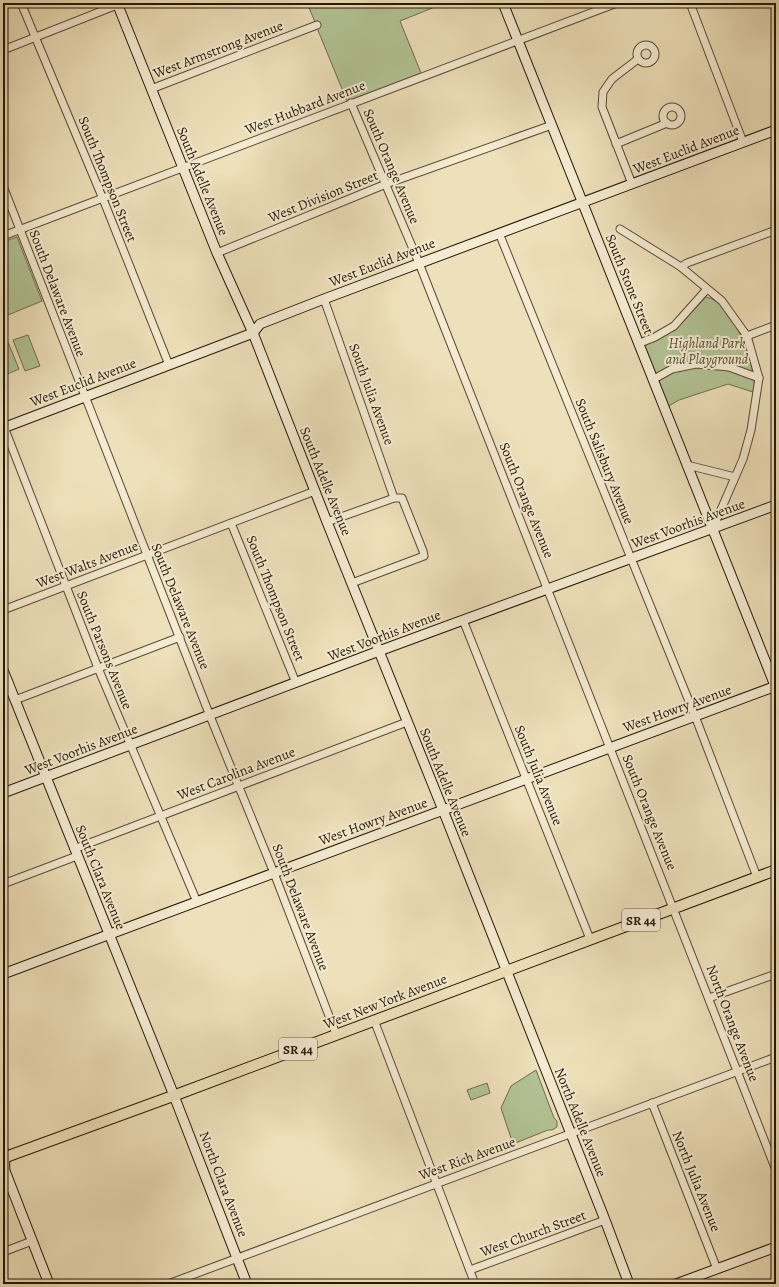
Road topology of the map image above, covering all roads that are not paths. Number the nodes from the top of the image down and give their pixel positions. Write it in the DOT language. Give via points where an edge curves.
graph roads {
  1 [pos="21,3"];
  2 [pos="503,3"];
  3 [pos="617,3"];
  4 [pos="690,3"];
  5 [pos="119,4"];
  6 [pos="317,25"];
  7 [pos="34,38"];
  8 [pos="518,40"];
  9 [pos="3,50"];
  10 [pos="638,59"];
  11 [pos="151,89"];
  12 [pos="351,103"];
  13 [pos="667,123"];
  14 [pos="552,125"];
  15 [pos="776,130"];
  16 [pos="743,142"];
  17 [pos="616,144"];
  18 [pos="183,168"];
  19 [pos="386,184"];
  20 [pos="632,184"];
  21 [pos="3,186"];
  22 [pos="103,199"];
  23 [pos="582,202"];
  24 [pos="620,229"];
  25 [pos="20,230"];
  26 [pos="776,230"];
  27 [pos="499,233"];
  28 [pos="3,236"];
  29 [pos="217,253"];
  30 [pos="419,263"];
  31 [pos="681,267"];
  32 [pos="707,289"];
  33 [pos="324,299"];
  34 [pos="776,324"];
  35 [pos="253,333"];
  36 [pos="746,336"];
  37 [pos="640,343"];
  38 [pos="169,365"];
  39 [pos="759,378"];
  40 [pos="654,379"];
  41 [pos="85,397"];
  42 [pos="4,428"];
  43 [pos="687,465"];
  44 [pos="735,477"];
  45 [pos="315,491"];
  46 [pos="394,498"];
  47 [pos="776,505"];
  48 [pos="327,522"];
  49 [pos="231,523"];
  50 [pos="713,528"];
  51 [pos="147,555"];
  52 [pos="630,559"];
  53 [pos="352,583"];
  54 [pos="65,586"];
  55 [pos="548,589"];
  56 [pos="3,610"];
  57 [pos="463,620"];
  58 [pos="180,637"];
  59 [pos="378,651"];
  60 [pos="98,668"];
  61 [pos="3,670"];
  62 [pos="296,683"];
  63 [pos="776,687"];
  64 [pos="15,700"];
  65 [pos="210,716"];
  66 [pos="695,716"];
  67 [pos="407,722"];
  68 [pos="130,746"];
  69 [pos="611,748"];
  70 [pos="46,778"];
  71 [pos="527,779"];
  72 [pos="239,786"];
  73 [pos="3,793"];
  74 [pos="443,810"];
  75 [pos="160,816"];
  76 [pos="76,853"];
  77 [pos="776,870"];
  78 [pos="274,873"];
  79 [pos="757,877"];
  80 [pos="3,884"];
  81 [pos="197,902"];
  82 [pos="674,908"];
  83 [pos="110,935"];
  84 [pos="590,939"];
  85 [pos="506,970"];
  86 [pos="3,974"];
  87 [pos="776,974"];
  88 [pos="709,998"];
  89 [pos="374,1020"];
  90 [pos="336,1034"];
  91 [pos="776,1057"];
  92 [pos="738,1072"];
  93 [pos="174,1095"];
  94 [pos="652,1103"];
  95 [pos="570,1134"];
  96 [pos="4,1155"];
  97 [pos="776,1170"];
  98 [pos="436,1183"];
  99 [pos="605,1220"];
  100 [pos="32,1241"];
  101 [pos="776,1246"];
  102 [pos="3,1252"];
  103 [pos="237,1258"];
  104 [pos="717,1268"];
  105 [pos="470,1270"];
  106 [pos="49,1284"];
  107 [pos="168,1284"];
  108 [pos="247,1284"];
  109 [pos="475,1284"];
  110 [pos="629,1284"];
  111 [pos="676,1284"];
  1 -- 7 [label="street, South Thompson Street"];
  2 -- 8 [label="street, South Stone Street"];
  3 -- 8 [label="street, West Hubbard Avenue"];
  4 -- 16 [label="street"];
  5 -- 7 [label="street"];
  5 -- 11 [label="street, South Adelle Avenue"];
  6 -- 11 [label="street, West Armstrong Avenue"];
  7 -- 9 [label="street"];
  7 -- 22 [label="street, South Thompson Street"];
  8 -- 12 [label="street, West Hubbard Avenue"];
  8 -- 14 [label="street, South Stone Street"];
  10 -- 17 [label="street" via="612,78 603,92 602,108"];
  11 -- 18 [label="street, South Adelle Avenue"];
  12 -- 18 [label="street, West Hubbard Avenue"];
  12 -- 19 [label="street, South Orange Avenue"];
  13 -- 17 [label="street"];
  14 -- 19 [label="street, West Division Street"];
  14 -- 23 [label="street, South Stone Street"];
  15 -- 16 [label="street, West Euclid Avenue"];
  16 -- 20 [label="street, West Euclid Avenue"];
  17 -- 20 [label="street"];
  18 -- 22 [label="street, West Hubbard Avenue"];
  18 -- 29 [label="street, South Adelle Avenue"];
  19 -- 29 [label="street, West Division Street"];
  19 -- 30 [label="street, South Orange Avenue"];
  20 -- 23 [label="street, West Euclid Avenue"];
  21 -- 25 [label="street, South Delaware Avenue"];
  22 -- 25 [label="street, West Hubbard Avenue"];
  22 -- 38 [label="street, South Thompson Street"];
  23 -- 27 [label="street, West Euclid Avenue"];
  23 -- 37 [label="street, South Stone Street"];
  24 -- 31 [label="street"];
  25 -- 28 [label="street, West Hubbard Avenue"];
  25 -- 41 [label="street, South Delaware Avenue"];
  26 -- 31 [label="street"];
  27 -- 30 [label="street, West Euclid Avenue"];
  27 -- 52 [label="street, South Salisbury Avenue"];
  29 -- 35 [label="street, South Adelle Avenue"];
  30 -- 33 [label="street, West Euclid Avenue"];
  30 -- 55 [label="street, South Orange Avenue"];
  31 -- 32 [label="street"];
  32 -- 36 [label="street" via="722,302"];
  32 -- 37 [label="street" via="674,326"];
  33 -- 35 [label="street, West Euclid Avenue" via="260,324"];
  33 -- 46 [label="street, South Julia Avenue"];
  34 -- 36 [label="street"];
  35 -- 38 [label="street, West Euclid Avenue"];
  35 -- 45 [label="street, South Adelle Avenue"];
  36 -- 39 [label="street"];
  37 -- 40 [label="street, South Stone Street"];
  38 -- 41 [label="street, West Euclid Avenue"];
  39 -- 40 [label="street" via="729,367 696,364 672,369"];
  39 -- 44 [label="street" via="743,459"];
  40 -- 43 [label="street, South Stone Street"];
  41 -- 42 [label="street, West Euclid Avenue"];
  41 -- 51 [label="street, South Delaware Avenue"];
  42 -- 54 [label="street, South Parsons Avenue"];
  43 -- 44 [label="street"];
  43 -- 50 [label="street, South Stone Street"];
  44 -- 50 [label="street"];
  45 -- 48 [label="street, South Adelle Avenue"];
  45 -- 49 [label="street, West Walts Avenue"];
  46 -- 48 [label="street"];
  46 -- 53 [label="street" via="402,498 424,556"];
  47 -- 50 [label="street, West Voorhis Avenue"];
  48 -- 53 [label="street, South Adelle Avenue"];
  49 -- 51 [label="street, West Walts Avenue"];
  49 -- 62 [label="street, South Thompson Street"];
  50 -- 52 [label="street, West Voorhis Avenue"];
  50 -- 63 [label="street, South Stone Street"];
  51 -- 54 [label="street, West Walts Avenue"];
  51 -- 58 [label="street, South Delaware Avenue"];
  52 -- 55 [label="street, West Voorhis Avenue"];
  52 -- 66 [label="street, South Salisbury Avenue"];
  53 -- 59 [label="street, South Adelle Avenue"];
  54 -- 56 [label="street, West Walts Avenue"];
  54 -- 60 [label="street, South Parsons Avenue"];
  55 -- 57 [label="street, West Voorhis Avenue"];
  55 -- 69 [label="street, South Orange Avenue"];
  57 -- 59 [label="street, West Voorhis Avenue"];
  57 -- 71 [label="street, South Julia Avenue"];
  58 -- 60 [label="street"];
  58 -- 65 [label="street, South Delaware Avenue"];
  59 -- 62 [label="street, West Voorhis Avenue"];
  59 -- 67 [label="street, South Adelle Avenue"];
  60 -- 64 [label="street"];
  60 -- 68 [label="street, South Parsons Avenue"];
  61 -- 64 [label="street, South Clara Avenue"];
  62 -- 65 [label="street, West Voorhis Avenue"];
  63 -- 66 [label="street, West Howry Avenue"];
  64 -- 70 [label="street, South Clara Avenue"];
  65 -- 68 [label="street, West Voorhis Avenue"];
  65 -- 72 [label="street, South Delaware Avenue"];
  66 -- 69 [label="street, West Howry Avenue"];
  66 -- 79 [label="street, South Salisbury Avenue"];
  67 -- 72 [label="street, West Carolina Avenue"];
  67 -- 74 [label="street, South Adelle Avenue"];
  68 -- 70 [label="street, West Voorhis Avenue"];
  68 -- 75 [label="street, South Parsons Avenue"];
  69 -- 71 [label="street, West Howry Avenue"];
  69 -- 82 [label="street, South Orange Avenue"];
  70 -- 73 [label="street, West Voorhis Avenue"];
  70 -- 76 [label="street, South Clara Avenue"];
  71 -- 74 [label="street, West Howry Avenue"];
  71 -- 84 [label="street, South Julia Avenue"];
  72 -- 75 [label="street, West Carolina Avenue"];
  72 -- 78 [label="street, South Delaware Avenue"];
  74 -- 78 [label="street, West Howry Avenue"];
  74 -- 85 [label="street, South Adelle Avenue"];
  75 -- 76 [label="street, West Carolina Avenue"];
  75 -- 81 [label="street, South Parsons Avenue"];
  76 -- 80 [label="street, West Carolina Avenue"];
  76 -- 83 [label="street, South Clara Avenue"];
  77 -- 79 [label="main road, West New York Avenue / SR 44"];
  78 -- 81 [label="street, West Howry Avenue"];
  78 -- 90 [label="street, South Delaware Avenue"];
  79 -- 82 [label="main road, West New York Avenue / SR 44"];
  81 -- 83 [label="street, West Howry Avenue"];
  82 -- 84 [label="main road, West New York Avenue / SR 44"];
  82 -- 88 [label="street, North Orange Avenue"];
  83 -- 86 [label="street, West Howry Avenue"];
  83 -- 93 [label="street, South Clara Avenue"];
  84 -- 85 [label="main road, West New York Avenue / SR 44"];
  85 -- 89 [label="main road, West New York Avenue / SR 44"];
  85 -- 95 [label="street, North Adelle Avenue"];
  87 -- 88 [label="street"];
  88 -- 92 [label="street, North Orange Avenue"];
  89 -- 90 [label="main road, West New York Avenue / SR 44"];
  89 -- 98 [label="street"];
  90 -- 93 [label="main road, West New York Avenue / SR 44"];
  91 -- 92 [label="street, West Rich Avenue"];
  92 -- 94 [label="street, West Rich Avenue"];
  92 -- 97 [label="street, North Orange Avenue"];
  93 -- 96 [label="main road, West New York Avenue / SR 44"];
  93 -- 103 [label="street, North Clara Avenue"];
  94 -- 95 [label="street, West Rich Avenue"];
  94 -- 104 [label="street, North Julia Avenue"];
  95 -- 98 [label="street, West Rich Avenue"];
  95 -- 99 [label="street, North Adelle Avenue"];
  96 -- 100 [label="street" via="4,1167"];
  98 -- 103 [label="street, West Rich Avenue"];
  98 -- 105 [label="street"];
  99 -- 105 [label="street, West Church Street"];
  99 -- 110 [label="street, North Adelle Avenue"];
  100 -- 102 [label="street"];
  100 -- 106 [label="street"];
  101 -- 104 [label="street"];
  103 -- 107 [label="street, West Rich Avenue"];
  103 -- 108 [label="street, North Clara Avenue"];
  104 -- 111 [label="street"];
  105 -- 109 [label="street"];
}
